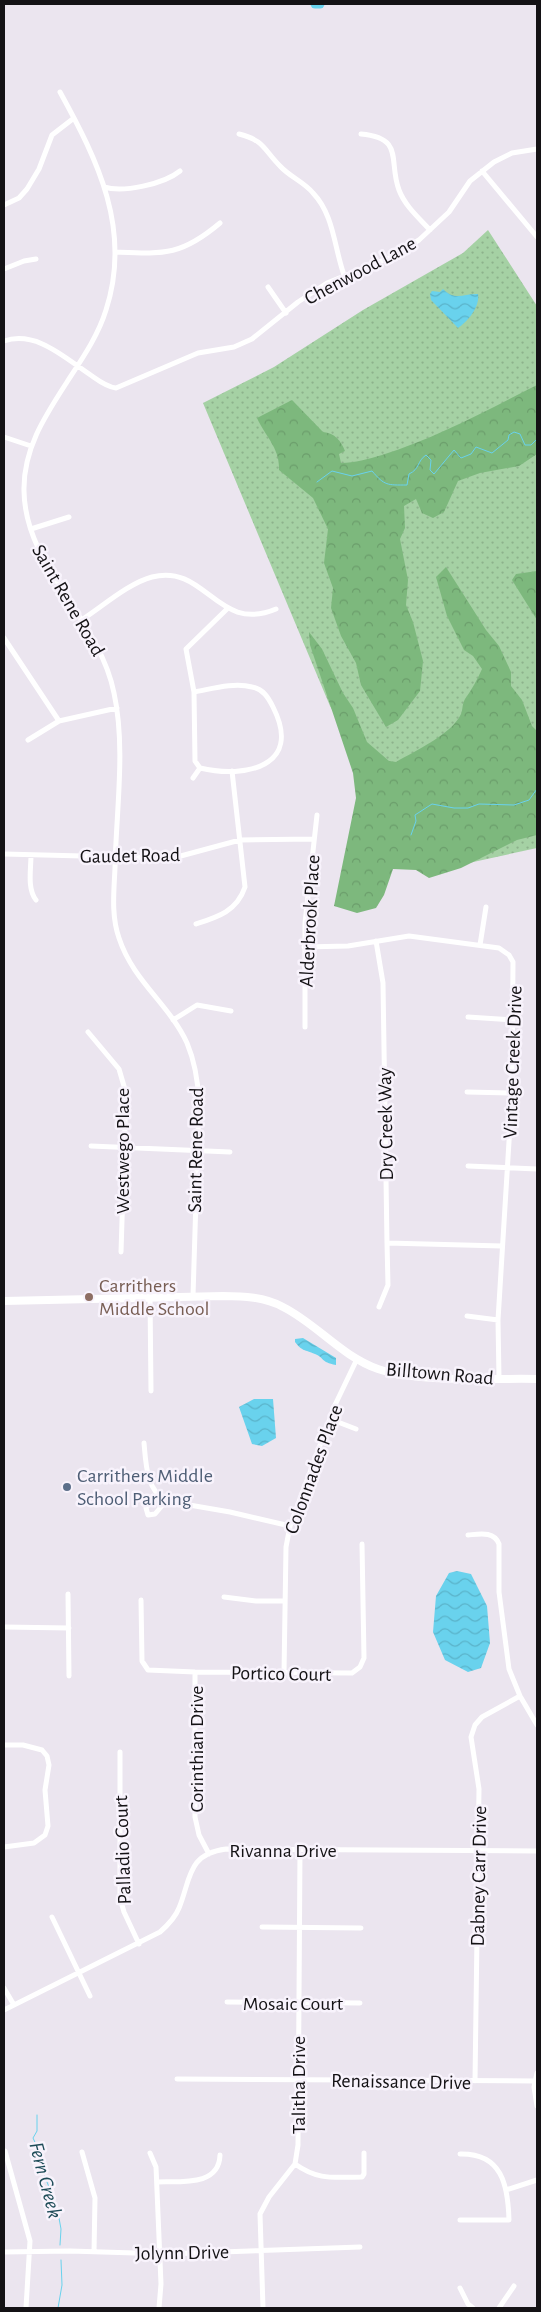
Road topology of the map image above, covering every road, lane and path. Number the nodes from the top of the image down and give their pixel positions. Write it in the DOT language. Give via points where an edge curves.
graph roads {
  1 [pos="60,92"];
  2 [pos="74,118"];
  3 [pos="240,134"];
  4 [pos="361,134"];
  5 [pos="537,149"];
  6 [pos="180,171"];
  7 [pos="482,171"];
  8 [pos="104,187"];
  9 [pos="4,205"];
  10 [pos="220,224"];
  11 [pos="430,230"];
  12 [pos="537,237"];
  13 [pos="115,252"];
  14 [pos="36,259"];
  15 [pos="4,269"];
  16 [pos="344,275"];
  17 [pos="268,287"];
  18 [pos="286,313"];
  19 [pos="4,341"];
  20 [pos="77,367"];
  21 [pos="4,437"];
  22 [pos="31,446"];
  23 [pos="69,517"];
  24 [pos="31,529"];
  25 [pos="227,609"];
  26 [pos="276,609"];
  27 [pos="83,619"];
  28 [pos="4,638"];
  29 [pos="194,692"];
  30 [pos="116,708"];
  31 [pos="59,721"];
  32 [pos="28,740"];
  33 [pos="200,768"];
  34 [pos="232,771"];
  35 [pos="193,778"];
  36 [pos="316,815"];
  37 [pos="314,839"];
  38 [pos="240,840"];
  39 [pos="4,854"];
  40 [pos="31,855"];
  41 [pos="115,857"];
  42 [pos="36,900"];
  43 [pos="486,907"];
  44 [pos="196,924"];
  45 [pos="376,940"];
  46 [pos="480,945"];
  47 [pos="304,947"];
  48 [pos="231,1011"];
  49 [pos="468,1017"];
  50 [pos="173,1020"];
  51 [pos="513,1020"];
  52 [pos="305,1027"];
  53 [pos="88,1032"];
  54 [pos="467,1092"];
  55 [pos="512,1093"];
  56 [pos="92,1146"];
  57 [pos="124,1147"];
  58 [pos="197,1150"];
  59 [pos="230,1152"];
  60 [pos="468,1166"];
  61 [pos="508,1167"];
  62 [pos="537,1169"];
  63 [pos="387,1243"];
  64 [pos="502,1246"];
  65 [pos="121,1252"];
  66 [pos="192,1296"];
  67 [pos="150,1297"];
  68 [pos="4,1301"];
  69 [pos="379,1307"];
  70 [pos="467,1316"];
  71 [pos="498,1320"];
  72 [pos="357,1359"];
  73 [pos="499,1378"];
  74 [pos="537,1379"];
  75 [pos="151,1391"];
  76 [pos="330,1419"];
  77 [pos="356,1429"];
  78 [pos="144,1443"];
  79 [pos="157,1495"];
  80 [pos="166,1501"];
  81 [pos="290,1526"];
  82 [pos="468,1535"];
  83 [pos="362,1544"];
  84 [pos="68,1594"];
  85 [pos="224,1597"];
  86 [pos="141,1600"];
  87 [pos="285,1601"];
  88 [pos="4,1627"];
  89 [pos="69,1628"];
  90 [pos="195,1672"];
  91 [pos="284,1673"];
  92 [pos="69,1676"];
  93 [pos="520,1696"];
  94 [pos="537,1725"];
  95 [pos="4,1745"];
  96 [pos="120,1752"];
  97 [pos="4,1847"];
  98 [pos="300,1850"];
  99 [pos="478,1851"];
  100 [pos="537,1851"];
  101 [pos="209,1854"];
  102 [pos="52,1917"];
  103 [pos="262,1927"];
  104 [pos="299,1928"];
  105 [pos="361,1928"];
  106 [pos="139,1944"];
  107 [pos="79,1973"];
  108 [pos="4,1988"];
  109 [pos="90,1996"];
  110 [pos="227,2002"];
  111 [pos="298,2003"];
  112 [pos="360,2003"];
  113 [pos="14,2005"];
  114 [pos="4,2010"];
  115 [pos="537,2073"];
  116 [pos="177,2078"];
  117 [pos="298,2080"];
  118 [pos="475,2081"];
  119 [pos="535,2081"];
  120 [pos="537,2106"];
  121 [pos="4,2151"];
  122 [pos="82,2152"];
  123 [pos="150,2153"];
  124 [pos="364,2153"];
  125 [pos="460,2154"];
  126 [pos="220,2155"];
  127 [pos="295,2164"];
  128 [pos="537,2180"];
  129 [pos="157,2182"];
  130 [pos="506,2190"];
  131 [pos="460,2220"];
  132 [pos="360,2247"];
  133 [pos="260,2250"];
  134 [pos="4,2252"];
  135 [pos="30,2252"];
  136 [pos="94,2252"];
  137 [pos="160,2254"];
  138 [pos="514,2286"];
  139 [pos="460,2288"];
  140 [pos="26,2308"];
  141 [pos="159,2308"];
  142 [pos="262,2308"];
  143 [pos="474,2308"];
  144 [pos="499,2308"];
  1 -- 2 [label="street, Saint Rene Road"];
  2 -- 8 [label="street, Saint Rene Road"];
  2 -- 9 [label="street" via="52,135 27,190"];
  3 -- 16 [label="street" via="263,144 282,169 310,189 319,200 329,218"];
  4 -- 11 [label="street" via="377,136 390,146 402,198"];
  5 -- 7 [label="street, Chenwood Lane" via="505,155"];
  6 -- 8 [label="street" via="150,184 114,190"];
  7 -- 11 [label="street, Chenwood Lane"];
  7 -- 12 [label="street"];
  8 -- 13 [label="street, Saint Rene Road" via="112,214"];
  10 -- 13 [label="street" via="200,240 177,250"];
  11 -- 16 [label="street, Chenwood Lane" via="396,255"];
  13 -- 20 [label="street, Saint Rene Road" via="106,310"];
  14 -- 15 [label="street"];
  16 -- 18 [label="street, Chenwood Lane" via="312,292"];
  17 -- 18 [label="street"];
  18 -- 20 [label="street, Chenwood Lane" via="243,344 198,353 119,388 108,386"];
  19 -- 20 [label="street, Chenwood Lane" via="16,338 35,340"];
  20 -- 22 [label="street, Saint Rene Road" via="40,424"];
  21 -- 22 [label="street"];
  22 -- 24 [label="street, Saint Rene Road" via="24,492"];
  23 -- 24 [label="street"];
  24 -- 27 [label="street, Saint Rene Road" via="42,558"];
  25 -- 26 [label="street" via="251,615"];
  25 -- 27 [label="street" via="185,578 162,576 137,584"];
  25 -- 29 [label="street" via="186,648"];
  27 -- 30 [label="street, Saint Rene Road" via="106,666"];
  28 -- 31 [label="street"];
  29 -- 33 [label="street" via="195,761"];
  29 -- 34 [label="street" via="252,687 266,694 276,714 282,733 275,755 256,769"];
  30 -- 31 [label="street"];
  30 -- 41 [label="street, Saint Rene Road" via="119,744"];
  31 -- 32 [label="street"];
  33 -- 34 [label="street"];
  33 -- 35 [label="street"];
  34 -- 38 [label="street"];
  36 -- 37 [label="street, Alderbrook Place"];
  37 -- 38 [label="street, Gaudet Road"];
  37 -- 47 [label="street, Alderbrook Place"];
  38 -- 41 [label="street, Gaudet Road" via="170,858"];
  38 -- 44 [label="street" via="245,882 239,900 226,913"];
  39 -- 40 [label="street, Gaudet Road"];
  40 -- 41 [label="street, Gaudet Road"];
  40 -- 42 [label="street" via="31,886"];
  41 -- 50 [label="street, Saint Rene Road" via="113,904 124,952 140,979"];
  43 -- 46 [label="street"];
  45 -- 46 [label="street, Vintage Creek Drive" via="409,936"];
  45 -- 47 [label="street, Vintage Creek Drive" via="348,946"];
  45 -- 63 [label="street, Dry Creek Way" via="383,983"];
  46 -- 51 [label="street, Vintage Creek Drive" via="503,950 513,962"];
  47 -- 52 [label="street, Alderbrook Place"];
  48 -- 50 [label="street" via="197,1005"];
  49 -- 51 [label="street"];
  50 -- 58 [label="street, Saint Rene Road" via="186,1041 196,1070"];
  51 -- 55 [label="street, Vintage Creek Drive"];
  53 -- 57 [label="street, Westwego Place" via="113,1061 124,1083"];
  54 -- 55 [label="street"];
  55 -- 61 [label="street, Vintage Creek Drive"];
  56 -- 57 [label="street"];
  57 -- 58 [label="street"];
  57 -- 65 [label="street, Westwego Place"];
  58 -- 59 [label="street"];
  58 -- 66 [label="street, Saint Rene Road"];
  60 -- 61 [label="street"];
  61 -- 62 [label="street"];
  61 -- 64 [label="street, Vintage Creek Drive"];
  63 -- 64 [label="street"];
  63 -- 69 [label="street, Dry Creek Way" via="388,1285"];
  64 -- 71 [label="street, Vintage Creek Drive"];
  66 -- 67 [label="main road, Billtown Road"];
  66 -- 72 [label="main road, Billtown Road" via="239,1296 278,1304"];
  67 -- 68 [label="main road, Billtown Road"];
  67 -- 75 [label="street"];
  70 -- 71 [label="street"];
  71 -- 73 [label="street, Vintage Creek Drive"];
  72 -- 73 [label="main road, Billtown Road" via="378,1369 410,1375"];
  72 -- 76 [label="street, Colonnades Place"];
  73 -- 74 [label="main road, Billtown Road"];
  76 -- 77 [label="street"];
  76 -- 81 [label="street, Colonnades Place"];
  78 -- 79 [label="street" via="147,1474"];
  79 -- 80 [label="street"];
  79 -- 80 [label="street" via="146,1508 148,1514 155,1514"];
  80 -- 81 [label="street"];
  81 -- 87 [label="street, Colonnades Place" via="286,1548"];
  82 -- 93 [label="street" via="492,1535 499,1544 499,1592 505,1647 509,1669"];
  83 -- 91 [label="street, Portico Court" via="364,1658 360,1667 346,1674"];
  84 -- 89 [label="street"];
  85 -- 87 [label="street"];
  86 -- 90 [label="street, Portico Court" via="142,1662 145,1667 151,1671"];
  87 -- 91 [label="street, Colonnades Place"];
  88 -- 89 [label="street"];
  89 -- 92 [label="street"];
  90 -- 91 [label="street, Portico Court"];
  90 -- 101 [label="street, Corinthian Drive" via="195,1817 199,1836"];
  93 -- 94 [label="street"];
  93 -- 99 [label="street, Dabney Carr Drive" via="482,1717 471,1736 479,1789"];
  95 -- 97 [label="street" via="38,1748 47,1756 49,1765 45,1790 48,1826 45,1835 34,1843"];
  96 -- 106 [label="street, Palladio Court" via="119,1888 124,1912"];
  98 -- 99 [label="street, Rivanna Drive"];
  98 -- 101 [label="street, Rivanna Drive" via="226,1849"];
  98 -- 104 [label="street, Talitha Drive"];
  99 -- 100 [label="street, Rivanna Drive"];
  99 -- 118 [label="street, Dabney Carr Drive"];
  101 -- 106 [label="street, Rivanna Drive" via="196,1863 189,1874 179,1909 172,1921"];
  102 -- 107 [label="street"];
  103 -- 104 [label="street"];
  104 -- 105 [label="street"];
  104 -- 111 [label="street, Talitha Drive"];
  106 -- 107 [label="street, Rivanna Drive"];
  107 -- 109 [label="street"];
  107 -- 113 [label="street, Rivanna Drive"];
  108 -- 113 [label="street"];
  110 -- 111 [label="street, Mosaic Court"];
  111 -- 112 [label="street, Mosaic Court"];
  111 -- 117 [label="street, Talitha Drive"];
  113 -- 114 [label="street, Rivanna Drive"];
  115 -- 119 [label="street"];
  116 -- 117 [label="street, Renaissance Drive"];
  117 -- 118 [label="street, Renaissance Drive"];
  117 -- 127 [label="street, Talitha Drive"];
  118 -- 119 [label="street, Renaissance Drive"];
  119 -- 120 [label="street"];
  121 -- 135 [label="street" via="29,2231"];
  122 -- 136 [label="street" via="95,2198"];
  123 -- 129 [label="street" via="156,2167"];
  124 -- 127 [label="street" via="362,2177 317,2176"];
  125 -- 130 [label="street" via="477,2155 492,2163 498,2169"];
  126 -- 129 [label="street" via="216,2169 207,2178"];
  127 -- 133 [label="street, Talitha Drive" via="262,2209"];
  128 -- 130 [label="street"];
  129 -- 137 [label="street"];
  130 -- 131 [label="street" via="509,2220"];
  132 -- 133 [label="street, Jolynn Drive"];
  133 -- 137 [label="street, Jolynn Drive"];
  133 -- 142 [label="street, Talitha Drive"];
  134 -- 135 [label="street, Jolynn Drive"];
  135 -- 136 [label="street, Jolynn Drive"];
  135 -- 140 [label="street"];
  136 -- 137 [label="street, Jolynn Drive"];
  137 -- 141 [label="street"];
  138 -- 144 [label="street"];
  139 -- 143 [label="street" via="468,2304"];
}
